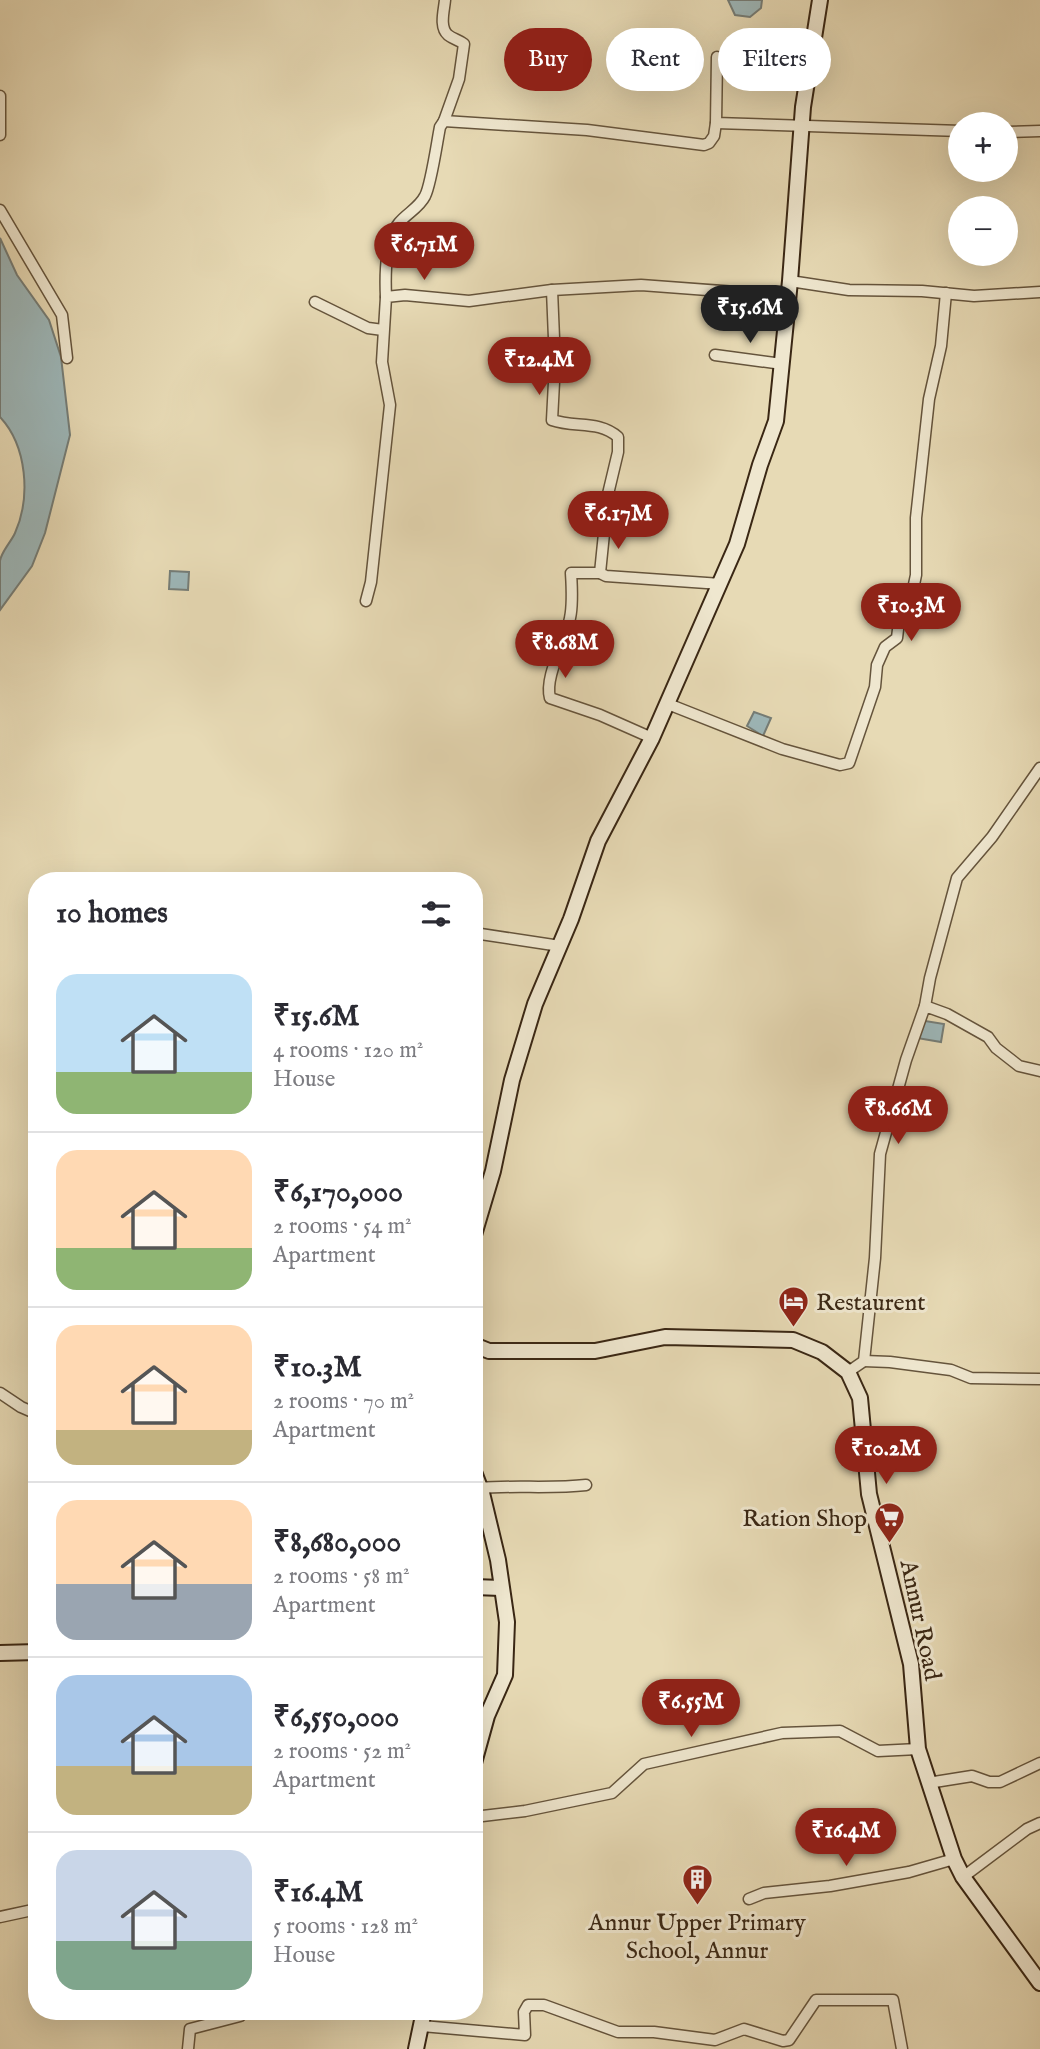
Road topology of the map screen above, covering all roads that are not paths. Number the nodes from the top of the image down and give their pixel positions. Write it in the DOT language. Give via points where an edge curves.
graph roads {
  1 [pos="445,0"];
  2 [pos="820,0"];
  3 [pos="717,57"];
  4 [pos="0,96"];
  5 [pos="444,121"];
  6 [pos="716,123"];
  7 [pos="801,128"];
  8 [pos="948,131"];
  9 [pos="1040,131"];
  10 [pos="1018,132"];
  11 [pos="0,135"];
  12 [pos="0,210"];
  13 [pos="789,289"];
  14 [pos="552,290"];
  15 [pos="1040,292"];
  16 [pos="946,293"];
  17 [pos="386,297"];
  18 [pos="315,302"];
  19 [pos="383,330"];
  20 [pos="715,355"];
  21 [pos="67,358"];
  22 [pos="782,364"];
  23 [pos="600,573"];
  24 [pos="721,584"];
  25 [pos="366,601"];
  26 [pos="668,704"];
  27 [pos="652,738"];
  28 [pos="1040,768"];
  29 [pos="483,934"];
  30 [pos="560,946"];
  31 [pos="925,1006"];
  32 [pos="1040,1071"];
  33 [pos="483,1206"];
  34 [pos="483,1348"];
  35 [pos="864,1361"];
  36 [pos="848,1372"];
  37 [pos="1040,1379"];
  38 [pos="0,1393"];
  39 [pos="28,1410"];
  40 [pos="586,1485"];
  41 [pos="483,1488"];
  42 [pos="483,1500"];
  43 [pos="483,1587"];
  44 [pos="501,1588"];
  45 [pos="0,1653"];
  46 [pos="28,1653"];
  47 [pos="483,1729"];
  48 [pos="918,1749"];
  49 [pos="1040,1763"];
  50 [pos="928,1783"];
  51 [pos="483,1816"];
  52 [pos="1040,1823"];
  53 [pos="954,1859"];
  54 [pos="963,1877"];
  55 [pos="749,1899"];
  56 [pos="28,1911"];
  57 [pos="0,1917"];
  58 [pos="1040,1983"];
  59 [pos="222,2020"];
  60 [pos="423,2020"];
  61 [pos="422,2026"];
  62 [pos="188,2049"];
  63 [pos="416,2049"];
  64 [pos="902,2049"];
  1 -- 5 [label="street" via="444,32 464,44 459,79"];
  2 -- 7 [label="main road"];
  3 -- 6 [label="street"];
  4 -- 11 [label="street"];
  5 -- 6 [label="street" via="563,128 704,145 714,136"];
  5 -- 17 [label="street" via="427,194 398,224 392,240 385,267"];
  6 -- 7 [label="street"];
  7 -- 8 [label="street"];
  7 -- 13 [label="main road"];
  9 -- 10 [label="street"];
  12 -- 21 [label="street" via="62,315"];
  13 -- 14 [label="street" via="641,285"];
  13 -- 16 [label="street"];
  13 -- 22 [label="main road"];
  14 -- 17 [label="street" via="468,301"];
  14 -- 23 [label="street" via="552,420 608,427 618,437"];
  15 -- 16 [label="street"];
  16 -- 26 [label="street" via="916,518 916,575 897,638 885,647 877,665 876,687 849,763 841,765 782,749"];
  17 -- 19 [label="street"];
  18 -- 19 [label="street" via="368,328"];
  19 -- 25 [label="street" via="382,362 390,405"];
  20 -- 22 [label="street"];
  22 -- 24 [label="main road" via="776,421"];
  23 -- 24 [label="street"];
  23 -- 27 [label="street" via="572,573 571,616 549,679 550,698"];
  24 -- 26 [label="main road"];
  26 -- 27 [label="main road"];
  27 -- 30 [label="main road" via="598,841"];
  28 -- 31 [label="street" via="957,878"];
  29 -- 30 [label="street"];
  30 -- 33 [label="main road" via="535,1004 512,1080"];
  31 -- 32 [label="street" via="988,1037 1019,1066"];
  31 -- 35 [label="street" via="880,1154 876,1258"];
  34 -- 36 [label="main road" via="595,1351 665,1337 793,1340 822,1352"];
  35 -- 36 [label="street"];
  35 -- 37 [label="street" via="951,1370 971,1378"];
  36 -- 48 [label="main road, Annur Road" via="860,1398 869,1493 911,1664"];
  38 -- 39 [label="street"];
  40 -- 41 [label="street"];
  42 -- 44 [label="main road"];
  43 -- 44 [label="main road"];
  44 -- 47 [label="main road" via="507,1622 505,1675"];
  45 -- 46 [label="main road"];
  48 -- 50 [label="main road, Annur Road"];
  48 -- 51 [label="street" via="878,1751 840,1731 782,1733 644,1764 612,1793"];
  49 -- 50 [label="street" via="1000,1782 972,1776"];
  50 -- 53 [label="main road, Annur Road"];
  52 -- 54 [label="street"];
  53 -- 54 [label="main road, Annur Road"];
  53 -- 55 [label="street" via="909,1872"];
  54 -- 58 [label="main road, Annur Road"];
  56 -- 57 [label="street"];
  59 -- 62 [label="street" via="190,2029"];
  60 -- 61 [label="main road"];
  61 -- 63 [label="main road"];
  61 -- 64 [label="street" via="525,2035 524,2012 528,2006 544,2005 618,2032 715,2040 744,2029 783,2041 789,2040 816,2000 893,2000"];
}
